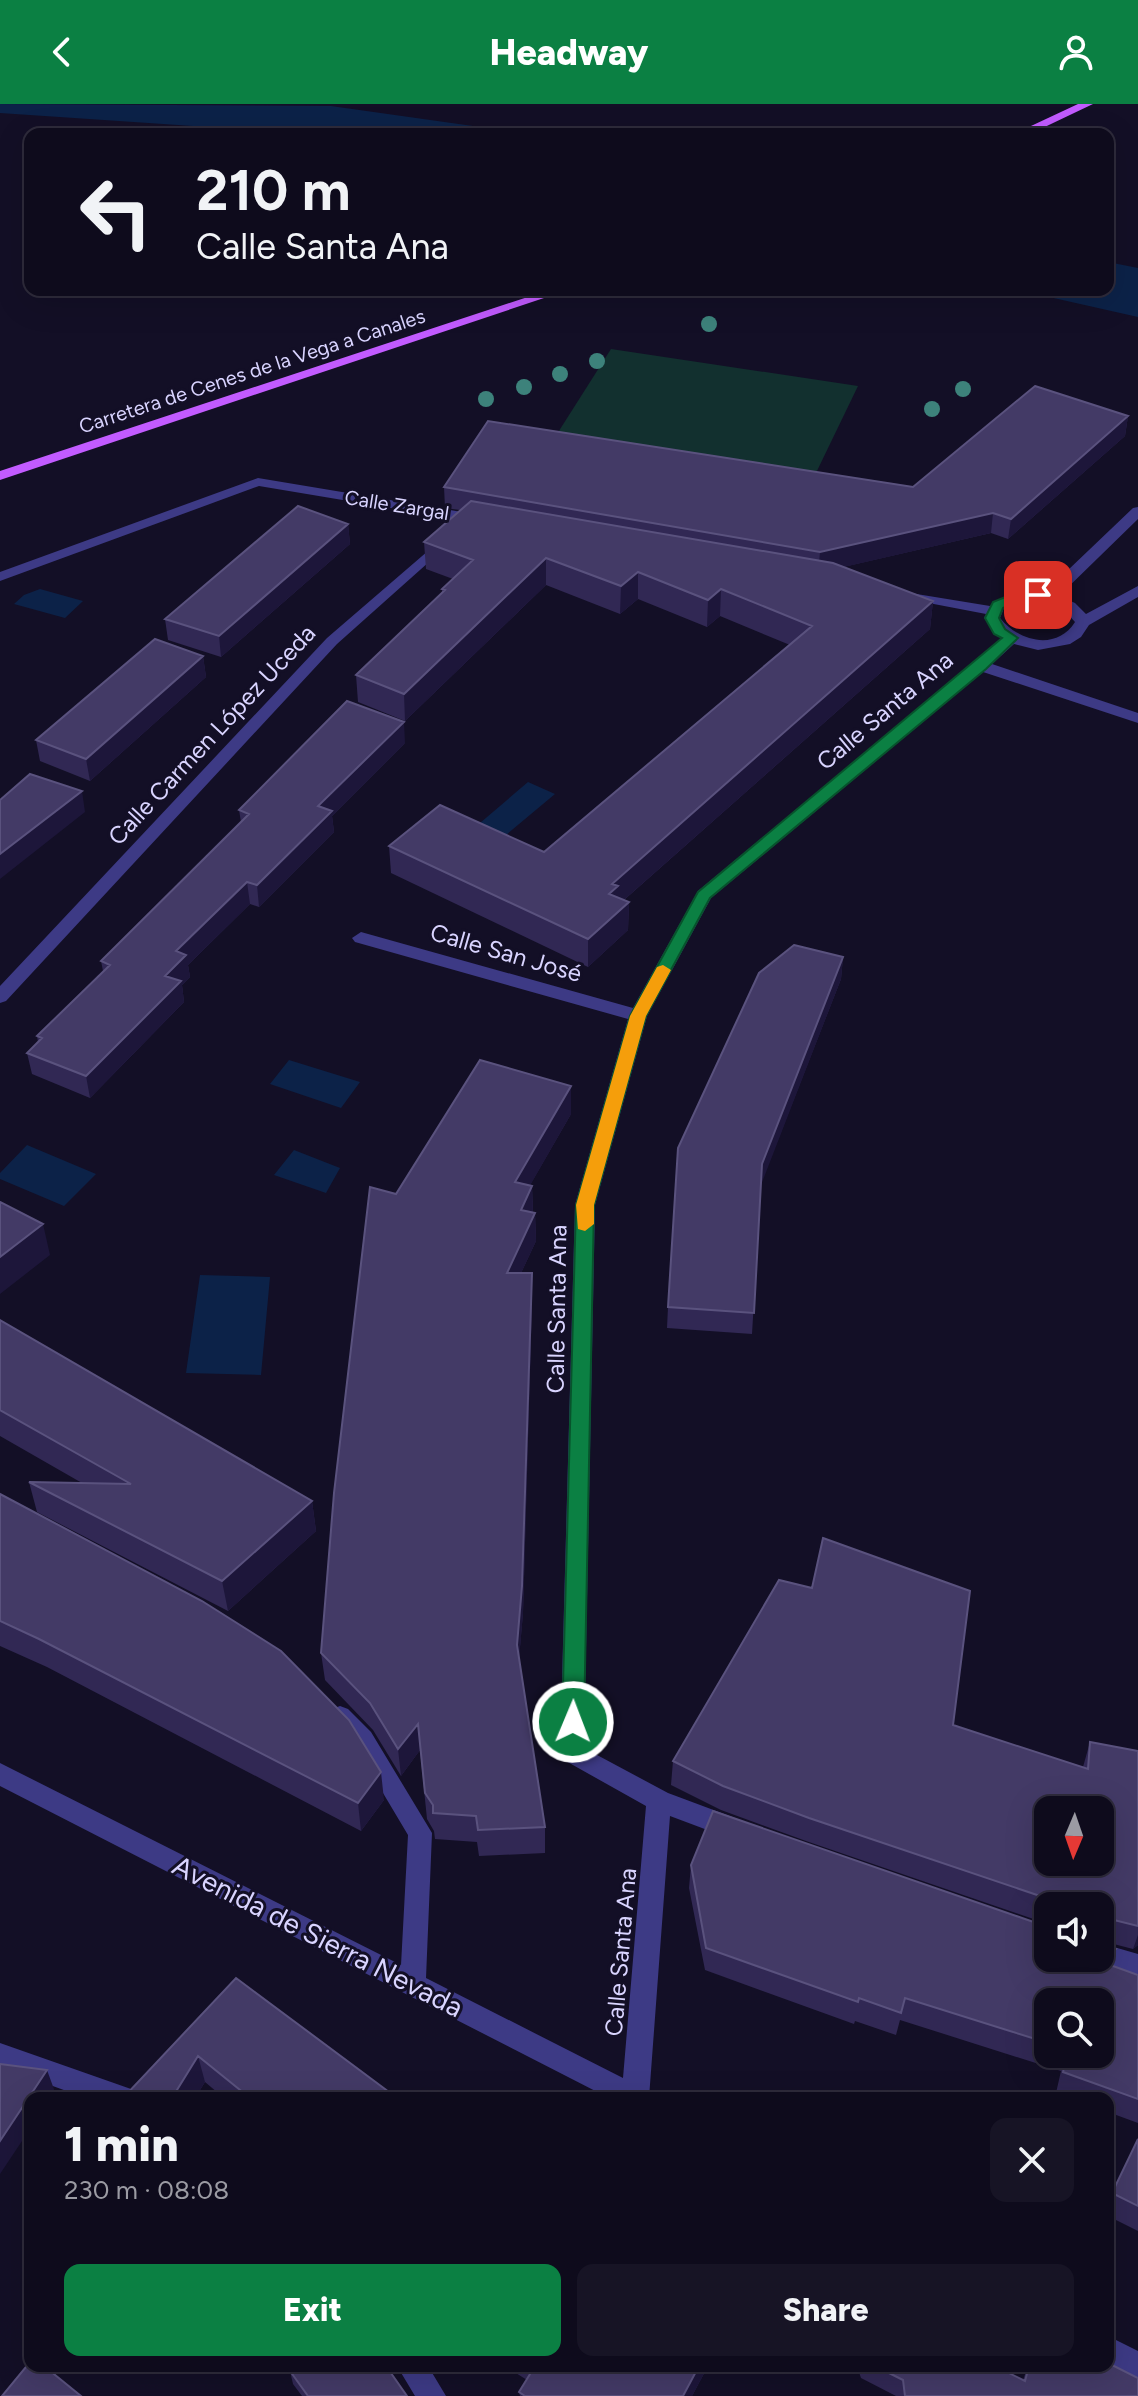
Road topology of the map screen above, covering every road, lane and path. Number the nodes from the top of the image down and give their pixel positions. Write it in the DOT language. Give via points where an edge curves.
graph roads {
  1 [pos="1087,104"];
  2 [pos="1033,128"];
  3 [pos="544,296"];
  4 [pos="0,476"];
  5 [pos="1138,511"];
  6 [pos="470,517"];
  7 [pos="501,523"];
  8 [pos="0,577"];
  9 [pos="887,591"];
  10 [pos="1138,591"];
  11 [pos="1048,598"];
  12 [pos="995,611"];
  13 [pos="1083,622"];
  14 [pos="1011,638"];
  15 [pos="981,666"];
  16 [pos="1138,718"];
  17 [pos="361,938"];
  18 [pos="0,997"];
  19 [pos="638,1016"];
  20 [pos="320,1696"];
  21 [pos="0,1774"];
  22 [pos="659,1801"];
  23 [pos="761,1839"];
  24 [pos="1114,1959"];
  25 [pos="1138,1966"];
  26 [pos="413,1985"];
  27 [pos="0,2055"];
  28 [pos="105,2092"];
  29 [pos="624,2092"];
  30 [pos="636,2092"];
  31 [pos="1114,2353"];
  32 [pos="1138,2366"];
  33 [pos="415,2372"];
  34 [pos="432,2396"];
  1 -- 2 [label="main road"];
  3 -- 4 [label="main road, Carretera de Cenes de la Vega a Canales"];
  5 -- 11 [label="street"];
  6 -- 7 [label="street, Calle Zargal"];
  6 -- 8 [label="street, Calle Zargal" via="258,482"];
  6 -- 18 [label="street, Calle Carmen López Uceda" via="332,641"];
  9 -- 12 [label="street"];
  10 -- 13 [label="street"];
  11 -- 12 [label="street" via="1015,597"];
  11 -- 13 [label="street" via="1076,610"];
  12 -- 14 [label="street" via="992,618 999,631"];
  13 -- 14 [label="street" via="1078,634 1062,643 1041,645"];
  14 -- 15 [label="street, Calle Santa Ana"];
  15 -- 16 [label="street"];
  15 -- 19 [label="street, Calle Santa Ana" via="704,895"];
  17 -- 19 [label="street, Calle San José"];
  19 -- 22 [label="street, Calle Santa Ana" via="585,1205 572,1753"];
  20 -- 26 [label="street" via="363,1739 420,1833"];
  21 -- 26 [label="street, Avenida de Sierra Nevada"];
  22 -- 23 [label="street"];
  22 -- 30 [label="street, Calle Santa Ana"];
  24 -- 25 [label="street"];
  26 -- 29 [label="street, Avenida de Sierra Nevada"];
  27 -- 28 [label="street"];
  31 -- 32 [label="street"];
  33 -- 34 [label="street"];
}
